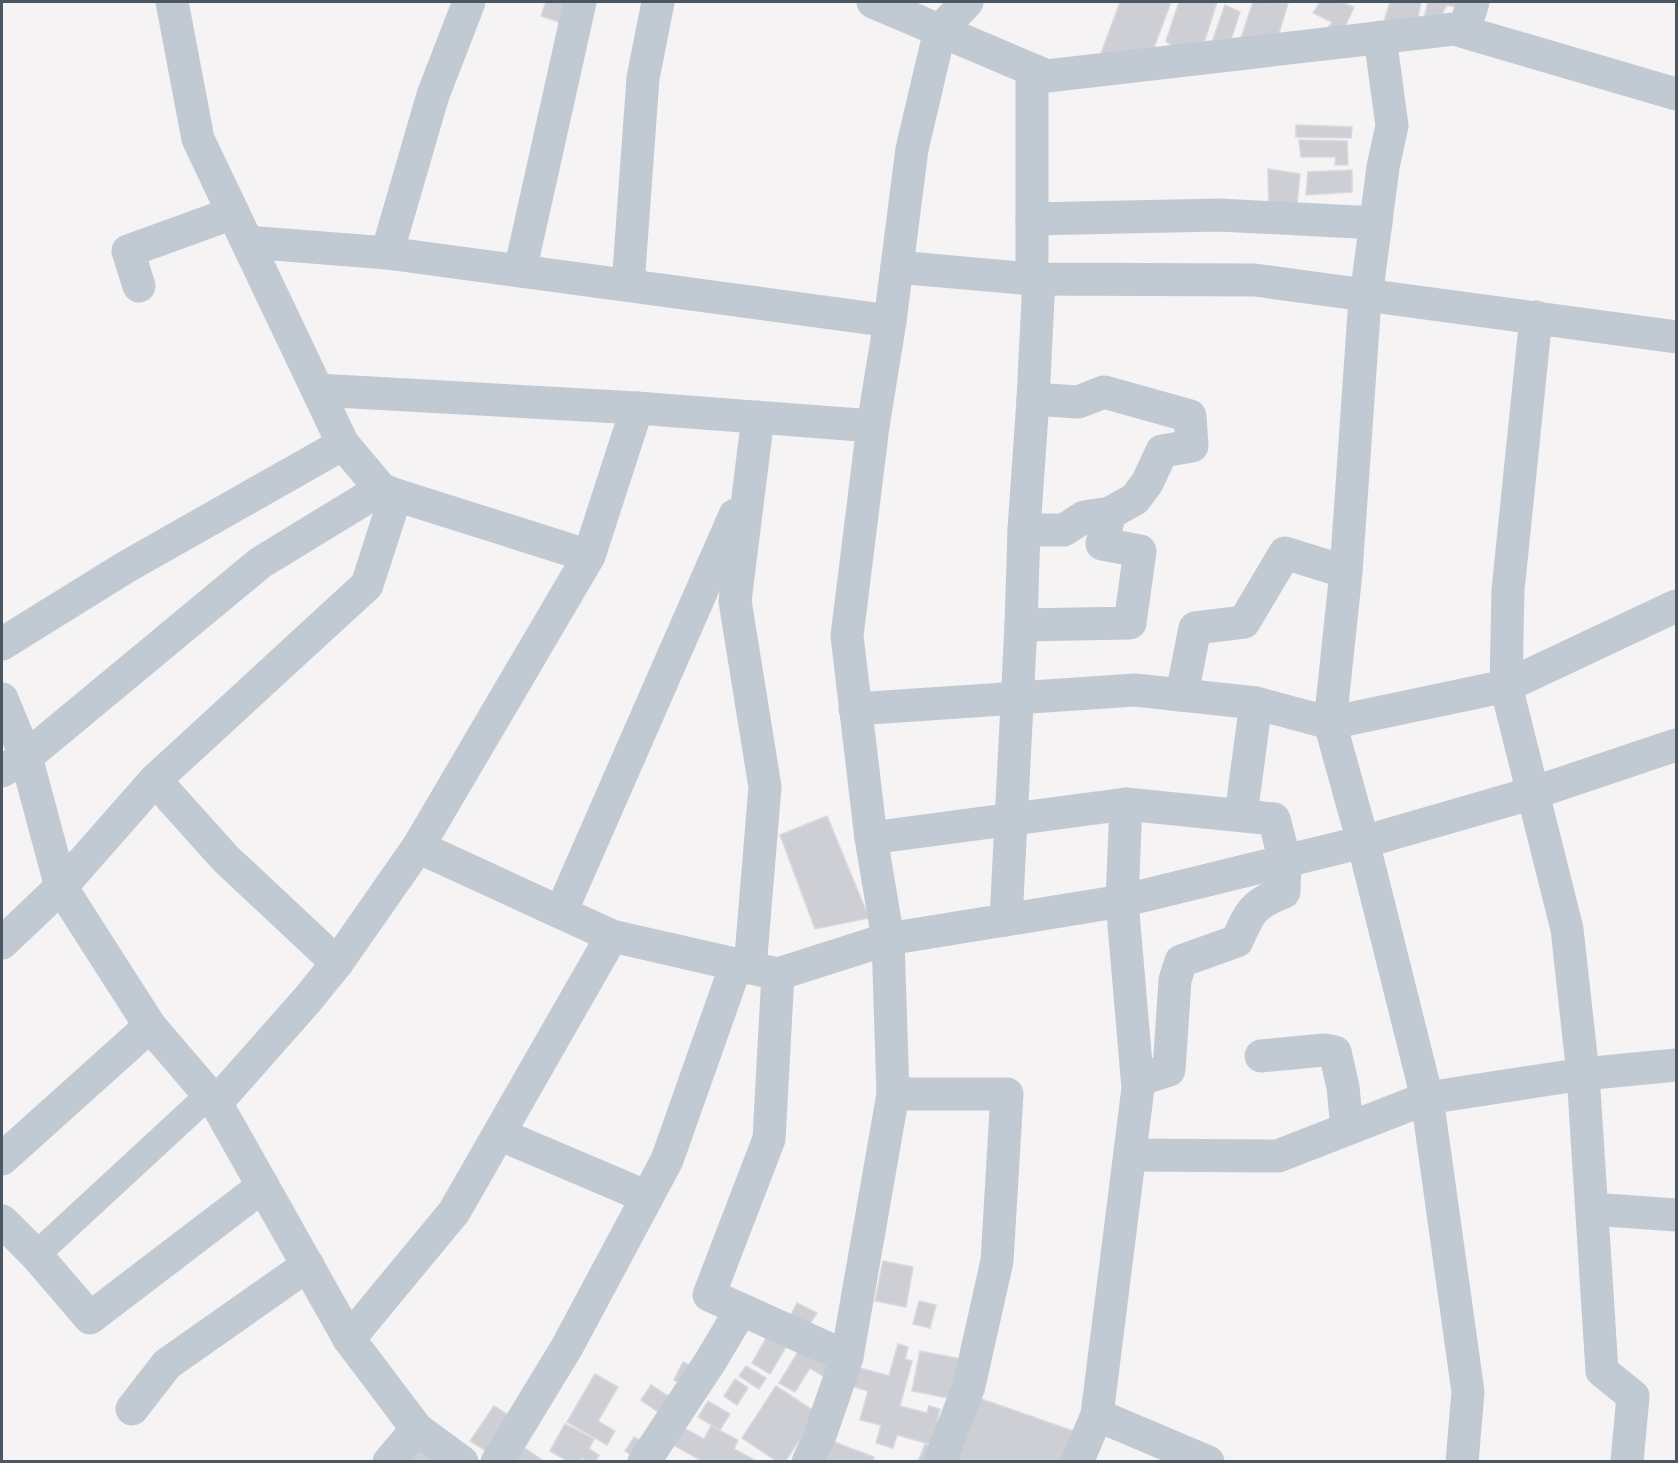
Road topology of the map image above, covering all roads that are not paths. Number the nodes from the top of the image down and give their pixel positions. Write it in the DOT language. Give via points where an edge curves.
graph roads {
  1 [pos="172,2"];
  2 [pos="469,2"];
  3 [pos="580,2"];
  4 [pos="658,2"];
  5 [pos="873,2"];
  6 [pos="968,2"];
  7 [pos="1468,16"];
  8 [pos="940,30"];
  9 [pos="1380,37"];
  10 [pos="1032,70"];
  11 [pos="1677,94"];
  12 [pos="233,213"];
  13 [pos="1032,219"];
  14 [pos="1376,223"];
  15 [pos="247,242"];
  16 [pos="387,253"];
  17 [pos="897,267"];
  18 [pos="520,271"];
  19 [pos="1035,279"];
  20 [pos="628,285"];
  21 [pos="139,286"];
  22 [pos="1367,295"];
  23 [pos="1536,317"];
  24 [pos="890,321"];
  25 [pos="1677,337"];
  26 [pos="318,390"];
  27 [pos="1033,399"];
  28 [pos="637,408"];
  29 [pos="758,417"];
  30 [pos="873,426"];
  31 [pos="343,444"];
  32 [pos="750,480"];
  33 [pos="389,492"];
  34 [pos="1110,513"];
  35 [pos="1024,530"];
  36 [pos="589,555"];
  37 [pos="1346,572"];
  38 [pos="1677,606"];
  39 [pos="1021,626"];
  40 [pos="2,645"];
  41 [pos="1506,686"];
  42 [pos="1180,694"];
  43 [pos="1018,698"];
  44 [pos="2,699"];
  45 [pos="1256,703"];
  46 [pos="855,709"];
  47 [pos="1330,723"];
  48 [pos="1677,746"];
  49 [pos="14,764"];
  50 [pos="155,780"];
  51 [pos="1533,793"];
  52 [pos="1126,804"];
  53 [pos="1241,815"];
  54 [pos="1011,819"];
  55 [pos="871,838"];
  56 [pos="1363,842"];
  57 [pos="418,847"];
  58 [pos="1285,861"];
  59 [pos="61,887"];
  60 [pos="1122,901"];
  61 [pos="561,912"];
  62 [pos="1006,920"];
  63 [pos="612,936"];
  64 [pos="888,939"];
  65 [pos="2,943"];
  66 [pos="337,963"];
  67 [pos="755,969"];
  68 [pos="150,1026"];
  69 [pos="1261,1056"];
  70 [pos="1677,1065"];
  71 [pos="1583,1074"];
  72 [pos="1138,1080"];
  73 [pos="893,1094"];
  74 [pos="1426,1098"];
  75 [pos="213,1099"];
  76 [pos="1347,1129"];
  77 [pos="499,1134"];
  78 [pos="1130,1155"];
  79 [pos="2,1160"];
  80 [pos="263,1186"];
  81 [pos="647,1197"];
  82 [pos="1592,1209"];
  83 [pos="1677,1215"];
  84 [pos="2,1221"];
  85 [pos="36,1255"];
  86 [pos="308,1265"];
  87 [pos="741,1310"];
  88 [pos="349,1339"];
  89 [pos="847,1357"];
  90 [pos="132,1409"];
  91 [pos="1097,1415"];
  92 [pos="417,1430"];
  93 [pos="389,1461"];
  94 [pos="462,1461"];
  95 [pos="497,1461"];
  96 [pos="644,1461"];
  97 [pos="808,1461"];
  98 [pos="940,1461"];
  99 [pos="1077,1461"];
  100 [pos="1208,1461"];
  101 [pos="1462,1461"];
  102 [pos="1627,1461"];
  1 -- 12 [label="street" via="198,138"];
  2 -- 16 [label="street" via="433,95"];
  3 -- 18 [label="street"];
  4 -- 20 [label="street" via="643,78"];
  5 -- 8 [label="street"];
  6 -- 8 [label="street"];
  7 -- 9 [label="street" via="1454,29"];
  7 -- 11 [label="street"];
  8 -- 10 [label="street"];
  8 -- 17 [label="street" via="912,149"];
  9 -- 10 [label="street" via="1047,76"];
  9 -- 14 [label="street" via="1392,126"];
  10 -- 13 [label="street"];
  12 -- 15 [label="street"];
  12 -- 21 [label="street" via="128,251"];
  13 -- 14 [label="street" via="1219,215"];
  13 -- 19 [label="street"];
  14 -- 22 [label="street"];
  15 -- 16 [label="street"];
  15 -- 26 [label="street"];
  16 -- 18 [label="street"];
  17 -- 19 [label="street"];
  17 -- 24 [label="street"];
  18 -- 20 [label="street"];
  19 -- 22 [label="street" via="1255,280"];
  19 -- 27 [label="street"];
  20 -- 24 [label="street"];
  22 -- 23 [label="street"];
  22 -- 37 [label="street"];
  23 -- 25 [label="street"];
  23 -- 41 [label="street" via="1508,590"];
  24 -- 30 [label="street"];
  26 -- 28 [label="street"];
  26 -- 31 [label="street"];
  27 -- 34 [label="street" via="1078,402 1104,392 1190,416 1192,446 1162,451 1135,499"];
  27 -- 35 [label="street"];
  28 -- 29 [label="street"];
  28 -- 36 [label="street"];
  29 -- 30 [label="street"];
  29 -- 32 [label="street"];
  30 -- 46 [label="street" via="847,636"];
  31 -- 33 [label="street"];
  31 -- 40 [label="street" via="126,567"];
  32 -- 61 [label="street"];
  32 -- 67 [label="street" via="735,601 765,787"];
  33 -- 36 [label="street"];
  33 -- 49 [label="street" via="260,563"];
  33 -- 50 [label="street" via="367,585"];
  34 -- 35 [label="street" via="1084,516 1064,530"];
  34 -- 39 [label="street" via="1102,544 1140,551 1130,622"];
  35 -- 39 [label="street"];
  36 -- 57 [label="street"];
  37 -- 42 [label="street" via="1285,553 1244,622 1196,628"];
  37 -- 47 [label="street"];
  38 -- 41 [label="street"];
  39 -- 43 [label="street"];
  41 -- 47 [label="street"];
  41 -- 51 [label="street"];
  42 -- 43 [label="street" via="1135,690"];
  42 -- 45 [label="street"];
  43 -- 46 [label="street"];
  43 -- 54 [label="street"];
  44 -- 49 [label="street"];
  45 -- 47 [label="street"];
  45 -- 53 [label="street"];
  46 -- 55 [label="street"];
  47 -- 56 [label="street"];
  48 -- 51 [label="street"];
  49 -- 59 [label="street"];
  50 -- 59 [label="street"];
  50 -- 66 [label="street" via="225,858"];
  51 -- 56 [label="street"];
  51 -- 71 [label="street" via="1567,929"];
  52 -- 53 [label="street"];
  52 -- 54 [label="street"];
  52 -- 60 [label="street"];
  53 -- 58 [label="street" via="1274,819"];
  54 -- 55 [label="street"];
  54 -- 62 [label="street"];
  55 -- 64 [label="street"];
  56 -- 58 [label="street"];
  56 -- 74 [label="street"];
  57 -- 61 [label="street"];
  57 -- 66 [label="street"];
  58 -- 60 [label="street"];
  58 -- 72 [label="street" via="1284,892 1248,914 1237,941 1180,961 1175,980 1169,1070"];
  59 -- 65 [label="street"];
  59 -- 68 [label="street"];
  60 -- 62 [label="street"];
  60 -- 72 [label="street"];
  61 -- 63 [label="street"];
  62 -- 64 [label="street"];
  63 -- 67 [label="street"];
  63 -- 77 [label="street"];
  64 -- 67 [label="street"];
  64 -- 73 [label="street"];
  66 -- 75 [label="street"];
  67 -- 81 [label="street"];
  67 -- 87 [label="street" via="769,1139 709,1295"];
  68 -- 75 [label="street"];
  68 -- 79 [label="street"];
  69 -- 76 [label="street" via="1335,1052"];
  70 -- 71 [label="street"];
  71 -- 74 [label="street"];
  71 -- 82 [label="street"];
  72 -- 78 [label="street"];
  73 -- 89 [label="street"];
  73 -- 98 [label="street" via="1007,1094 997,1261 969,1386"];
  74 -- 76 [label="street"];
  74 -- 101 [label="street" via="1468,1392"];
  75 -- 80 [label="street"];
  75 -- 85 [label="street"];
  76 -- 78 [label="street" via="1278,1156"];
  77 -- 81 [label="street"];
  77 -- 88 [label="street" via="454,1212"];
  78 -- 91 [label="street"];
  80 -- 85 [label="street" via="90,1318"];
  80 -- 86 [label="street"];
  81 -- 95 [label="street" via="567,1347"];
  82 -- 83 [label="street"];
  82 -- 102 [label="street" via="1602,1371 1633,1396"];
  84 -- 85 [label="street"];
  86 -- 88 [label="street"];
  86 -- 90 [label="street" via="167,1364"];
  87 -- 89 [label="street"];
  87 -- 96 [label="street"];
  88 -- 92 [label="street"];
  89 -- 97 [label="street"];
  91 -- 99 [label="street"];
  91 -- 100 [label="street"];
  92 -- 93 [label="street"];
  92 -- 94 [label="street"];
}
